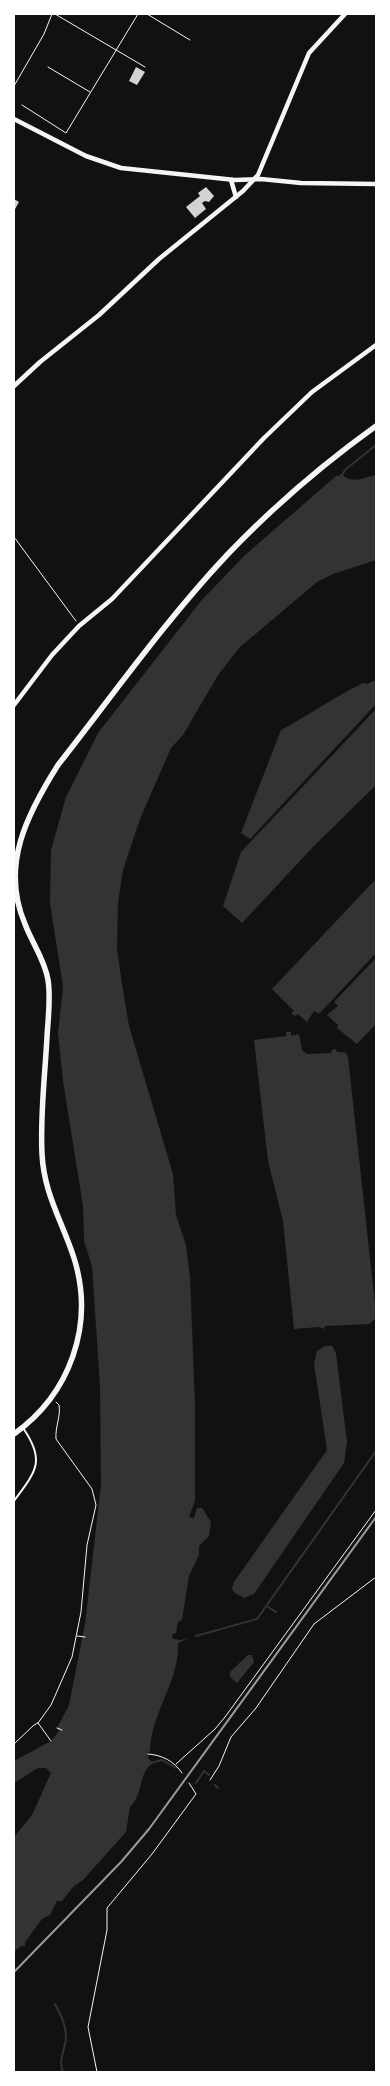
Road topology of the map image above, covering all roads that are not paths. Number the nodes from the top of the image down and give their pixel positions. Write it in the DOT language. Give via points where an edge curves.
graph roads {
  1 [pos="345,14"];
  2 [pos="14,118"];
  3 [pos="232,180"];
  4 [pos="254,180"];
  5 [pos="376,184"];
  6 [pos="236,196"];
  7 [pos="376,345"];
  8 [pos="14,386"];
  9 [pos="376,426"];
  10 [pos="14,705"];
  11 [pos="23,1428"];
  12 [pos="14,1434"];
  13 [pos="14,1500"];
  1 -- 4 [label="street" via="309,53"];
  2 -- 3 [label="street" via="86,156 121,168"];
  3 -- 4 [label="street"];
  3 -- 6 [label="street"];
  4 -- 5 [label="street"];
  4 -- 6 [label="street"];
  6 -- 8 [label="street"];
  7 -- 10 [label="street" via="312,392 238,464 112,599 52,654"];
  9 -- 11 [label="main road" via="269,514 198,587 58,766 40,793 20,839 15,860 17,898 45,968 48,988 43,1167 54,1212 78,1273 82,1303 73,1359 51,1399"];
  11 -- 12 [label="main road"];
  11 -- 13 [label="lane" via="36,1448 37,1464 34,1474"];
}
